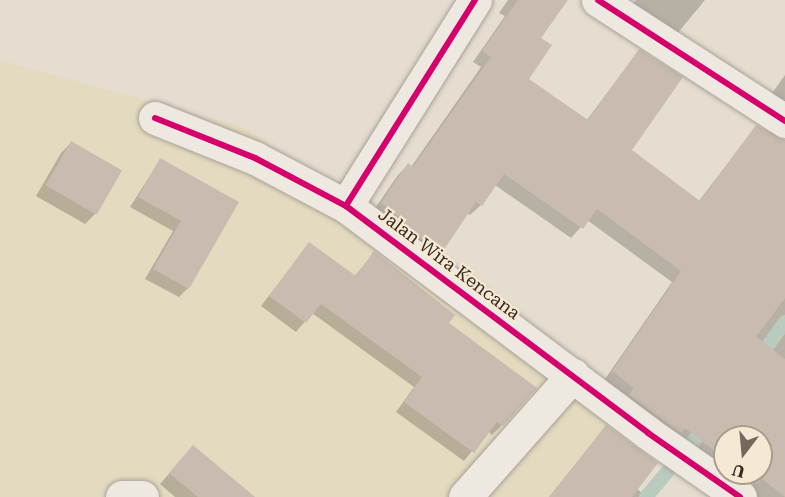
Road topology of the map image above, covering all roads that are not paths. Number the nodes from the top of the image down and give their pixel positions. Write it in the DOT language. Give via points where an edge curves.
graph roads {
  1 [pos="475,0"];
  2 [pos="598,0"];
  3 [pos="155,118"];
  4 [pos="785,122"];
  5 [pos="346,206"];
  6 [pos="573,375"];
  7 [pos="734,494"];
  8 [pos="122,497"];
  9 [pos="142,497"];
  10 [pos="465,497"];
  1 -- 5 [label="street"];
  2 -- 4 [label="street"];
  3 -- 5 [label="street, Jalan Wira Kencana" via="255,158"];
  5 -- 6 [label="street, Jalan Wira Kencana"];
  6 -- 7 [label="street, Jalan Wira Kencana"];
  6 -- 10 [label="street"];
  8 -- 9 [label="street"];
}
